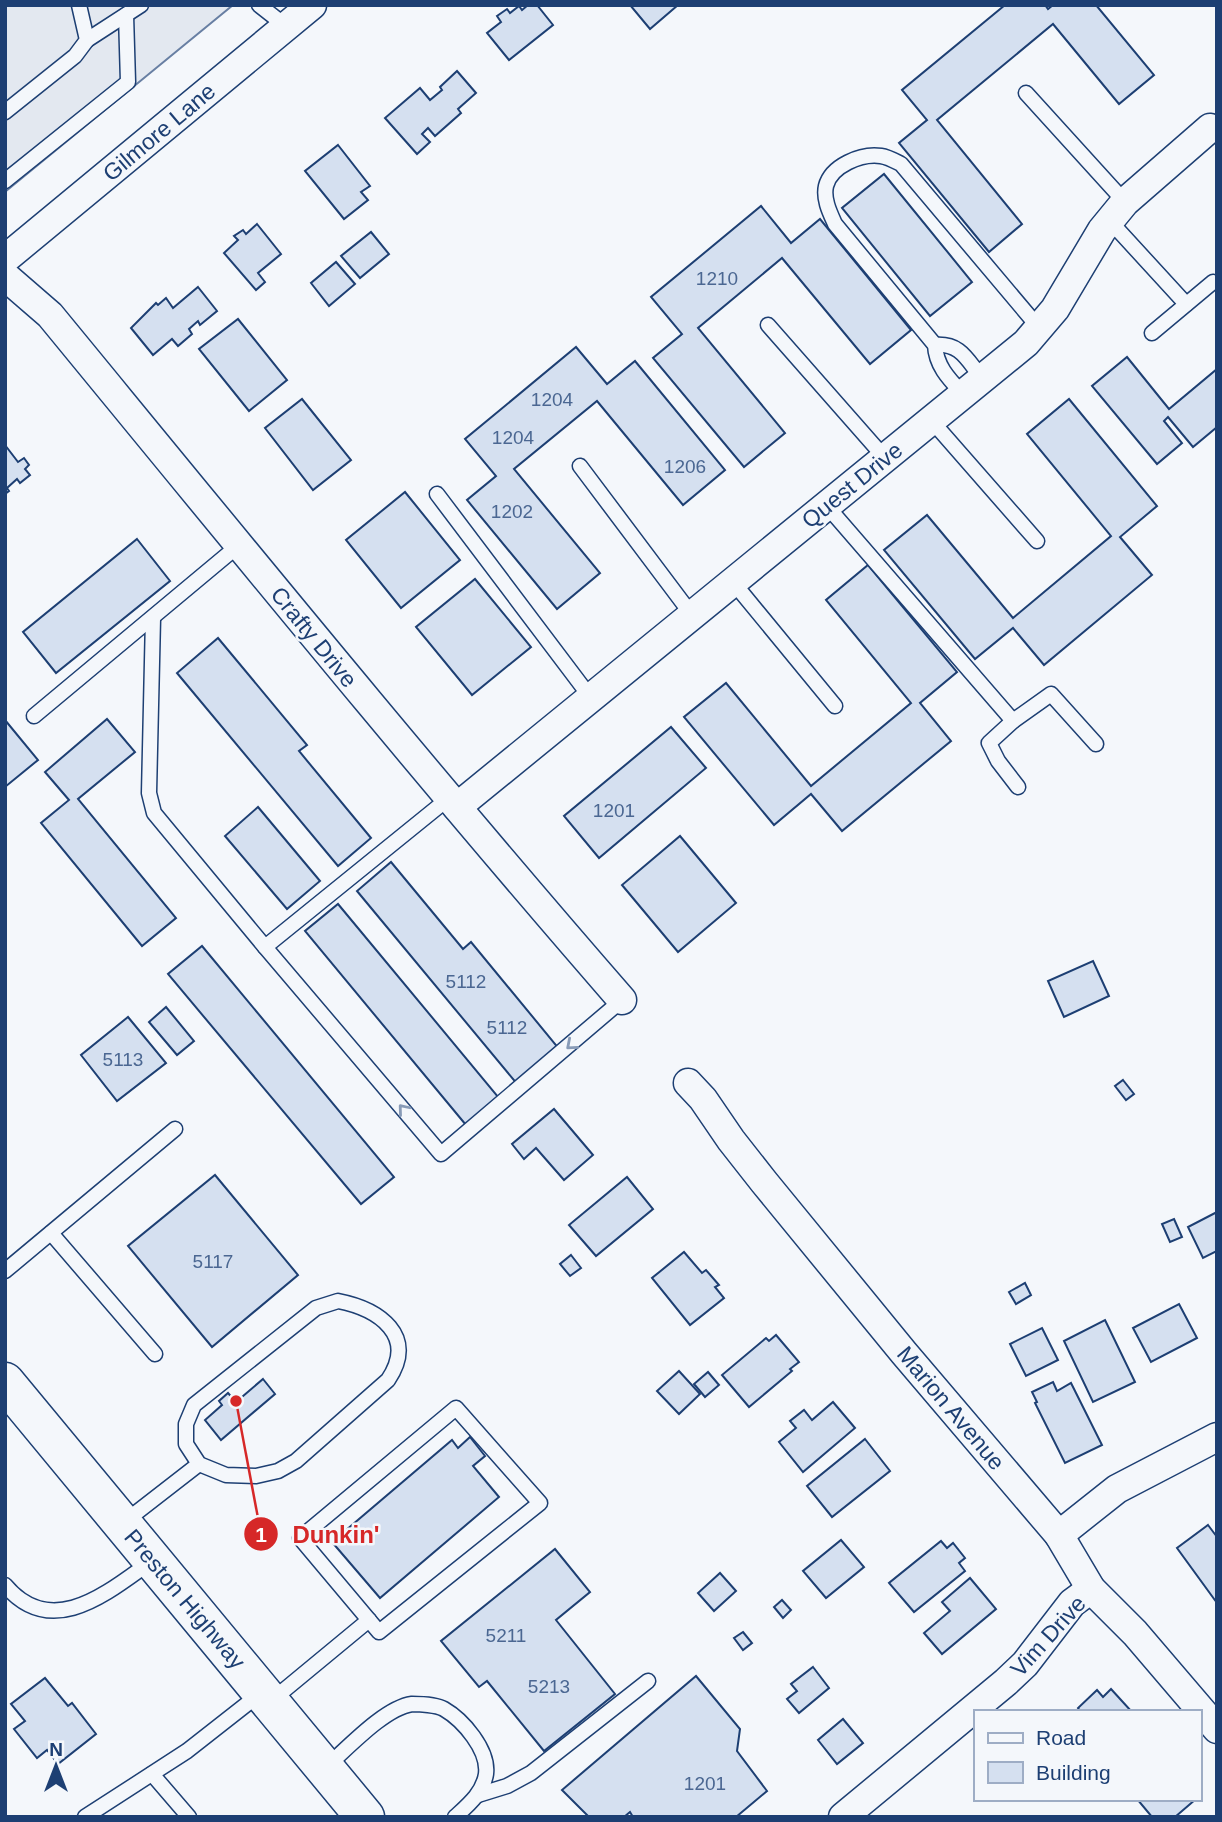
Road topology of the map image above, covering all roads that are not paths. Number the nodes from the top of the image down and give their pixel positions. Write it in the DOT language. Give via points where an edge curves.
graph roads {
  1 [pos="79,5"];
  2 [pos="141,5"];
  3 [pos="259,5"];
  4 [pos="313,5"];
  5 [pos="126,15"];
  6 [pos="287,27"];
  7 [pos="87,40"];
  8 [pos="1026,93"];
  9 [pos="5,112"];
  10 [pos="1210,128"];
  11 [pos="5,181"];
  12 [pos="1117,211"];
  13 [pos="5,259"];
  14 [pos="5,276"];
  15 [pos="1213,282"];
  16 [pos="1186,304"];
  17 [pos="768,325"];
  18 [pos="1040,329"];
  19 [pos="1153,333"];
  20 [pos="935,345"];
  21 [pos="972,386"];
  22 [pos="931,420"];
  23 [pos="885,458"];
  24 [pos="580,466"];
  25 [pos="437,494"];
  26 [pos="827,505"];
  27 [pos="1037,541"];
  28 [pos="239,545"];
  29 [pos="733,582"];
  30 [pos="692,615"];
  31 [pos="152,618"];
  32 [pos="591,698"];
  33 [pos="835,706"];
  34 [pos="34,716"];
  35 [pos="1013,721"];
  36 [pos="1096,744"];
  37 [pos="1018,787"];
  38 [pos="453,803"];
  39 [pos="265,947"];
  40 [pos="622,1000"];
  41 [pos="688,1083"];
  42 [pos="174,1129"];
  43 [pos="51,1233"];
  44 [pos="5,1270"];
  45 [pos="155,1354"];
  46 [pos="5,1382"];
  47 [pos="1217,1437"];
  48 [pos="199,1464"];
  49 [pos="122,1524"];
  50 [pos="1059,1535"];
  51 [pos="153,1560"];
  52 [pos="5,1585"];
  53 [pos="1091,1589"];
  54 [pos="369,1620"];
  55 [pos="648,1681"];
  56 [pos="266,1697"];
  57 [pos="1201,1710"];
  58 [pos="1201,1710"];
  59 [pos="1217,1729"];
  60 [pos="325,1768"];
  61 [pos="152,1773"];
  62 [pos="478,1795"];
  63 [pos="356,1813"];
  64 [pos="85,1817"];
  65 [pos="189,1817"];
  66 [pos="455,1817"];
  67 [pos="843,1817"];
  1 -- 7 [label="lane"];
  2 -- 5 [label="lane"];
  3 -- 6 [label="lane"];
  4 -- 6 [label="street, Gilmore Lane"];
  5 -- 7 [label="lane"];
  5 -- 11 [label="lane" via="128,82"];
  6 -- 13 [label="street, Gilmore Lane"];
  7 -- 9 [label="lane" via="75,56"];
  8 -- 12 [label="lane"];
  10 -- 12 [label="street, Quest Drive"];
  12 -- 16 [label="lane"];
  12 -- 18 [label="street, Quest Drive"];
  14 -- 28 [label="street, Crafty Drive" via="50,315"];
  15 -- 16 [label="lane"];
  16 -- 19 [label="lane"];
  17 -- 23 [label="lane"];
  18 -- 20 [label="lane" via="901,164 883,156 849,162 834,172 826,187 835,224"];
  18 -- 21 [label="street, Quest Drive"];
  20 -- 21 [label="lane" via="935,358 943,372"];
  20 -- 21 [label="lane" via="958,349"];
  21 -- 22 [label="street, Quest Drive"];
  22 -- 23 [label="street, Quest Drive"];
  22 -- 27 [label="lane"];
  23 -- 26 [label="street, Quest Drive"];
  24 -- 30 [label="lane"];
  25 -- 32 [label="lane"];
  26 -- 29 [label="street, Quest Drive"];
  26 -- 35 [label="lane"];
  28 -- 31 [label="lane"];
  28 -- 38 [label="street, Crafty Drive"];
  29 -- 30 [label="street, Quest Drive"];
  29 -- 33 [label="lane"];
  30 -- 32 [label="street, Quest Drive"];
  31 -- 34 [label="lane"];
  31 -- 39 [label="lane" via="149,793 154,813"];
  32 -- 38 [label="street, Quest Drive"];
  35 -- 36 [label="lane" via="1051,694"];
  35 -- 37 [label="lane" via="989,743"];
  38 -- 39 [label="lane"];
  38 -- 40 [label="street, Crafty Drive"];
  40 -- 39 [label="lane, one-way" via="441,1154"];
  41 -- 50 [label="street, Marion Avenue" via="904,1353"];
  42 -- 43 [label="lane"];
  43 -- 44 [label="lane"];
  43 -- 45 [label="lane"];
  46 -- 49 [label="main road, Preston Highway"];
  47 -- 50 [label="street" via="1117,1489"];
  48 -- 48 [label="lane" via="226,1475 256,1476 296,1461 388,1380 397,1366 400,1346 391,1329 359,1305 338,1301 316,1308 194,1405 186,1424 186,1444"];
  48 -- 49 [label="lane"];
  49 -- 51 [label="main road, Preston Highway"];
  50 -- 53 [label="street, Marion Avenue"];
  51 -- 52 [label="lane" via="97,1600 67,1609 38,1610"];
  51 -- 56 [label="main road, Preston Highway"];
  53 -- 57 [label="street, Marion Avenue"];
  53 -- 67 [label="street, Vim Drive" via="1072,1603 1040,1647 1006,1682"];
  54 -- 54 [label="lane" via="379,1632 540,1503 456,1408 300,1538"];
  54 -- 56 [label="lane"];
  55 -- 62 [label="lane" via="531,1773"];
  56 -- 60 [label="main road, Preston Highway"];
  56 -- 61 [label="lane"];
  58 -- 59 [label="street, Marion Avenue"];
  60 -- 62 [label="lane" via="387,1714 411,1704 441,1707 462,1723 483,1752 486,1773"];
  60 -- 63 [label="main road, Preston Highway"];
  61 -- 64 [label="lane"];
  61 -- 65 [label="lane"];
  62 -- 66 [label="lane"];
}
